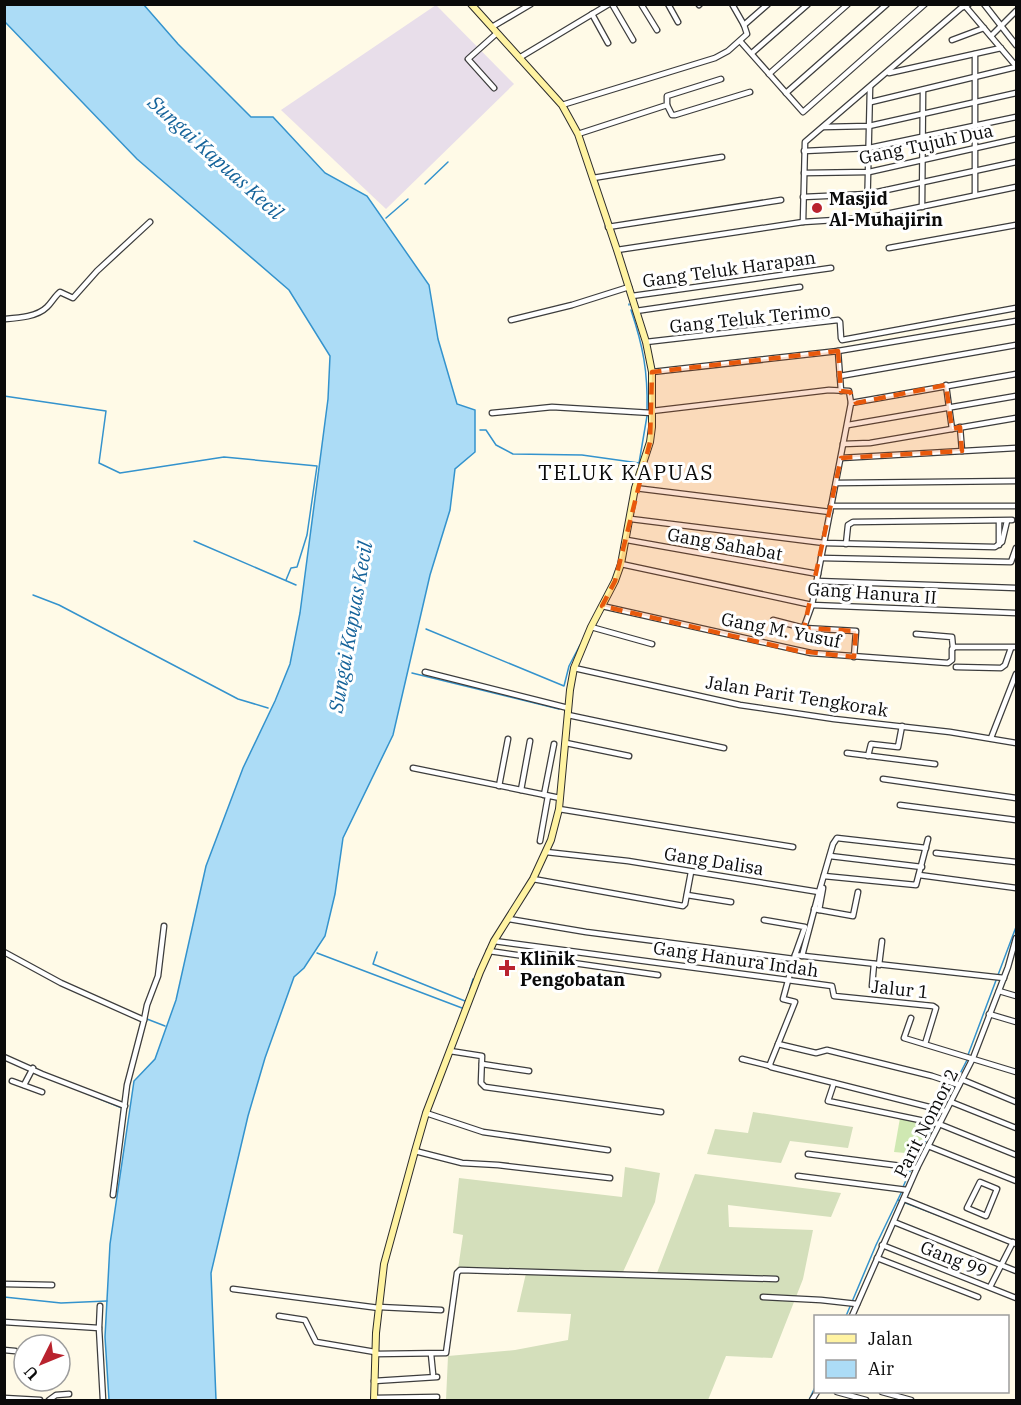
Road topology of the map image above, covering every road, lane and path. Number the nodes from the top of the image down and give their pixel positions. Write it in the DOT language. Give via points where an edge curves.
graph roads {
  1 [pos="471,4"];
  2 [pos="531,4"];
  3 [pos="611,4"];
  4 [pos="641,4"];
  5 [pos="668,4"];
  6 [pos="732,4"];
  7 [pos="768,4"];
  8 [pos="807,4"];
  9 [pos="848,4"];
  10 [pos="886,4"];
  11 [pos="926,4"];
  12 [pos="984,4"];
  13 [pos="968,6"];
  14 [pos="1017,11"];
  15 [pos="592,14"];
  16 [pos="678,22"];
  17 [pos="744,25"];
  18 [pos="1002,27"];
  19 [pos="984,28"];
  20 [pos="495,30"];
  21 [pos="657,30"];
  22 [pos="991,36"];
  23 [pos="633,40"];
  24 [pos="952,40"];
  25 [pos="740,41"];
  26 [pos="608,43"];
  27 [pos="1017,45"];
  28 [pos="1001,48"];
  29 [pos="752,53"];
  30 [pos="975,54"];
  31 [pos="519,58"];
  32 [pos="1017,67"];
  33 [pos="886,73"];
  34 [pos="769,74"];
  35 [pos="975,77"];
  36 [pos="721,79"];
  37 [pos="870,87"];
  38 [pos="494,88"];
  39 [pos="923,90"];
  40 [pos="750,92"];
  41 [pos="786,93"];
  42 [pos="1017,93"];
  43 [pos="871,102"];
  44 [pos="975,102"];
  45 [pos="562,105"];
  46 [pos="667,105"];
  47 [pos="924,113"];
  48 [pos="1017,117"];
  49 [pos="976,125"];
  50 [pos="869,126"];
  51 [pos="823,127"];
  52 [pos="578,134"];
  53 [pos="922,136"];
  54 [pos="1017,139"];
  55 [pos="975,147"];
  56 [pos="869,148"];
  57 [pos="804,151"];
  58 [pos="722,157"];
  59 [pos="922,159"];
  60 [pos="1017,162"];
  61 [pos="974,171"];
  62 [pos="868,172"];
  63 [pos="804,173"];
  64 [pos="593,178"];
  65 [pos="921,183"];
  66 [pos="1017,187"];
  67 [pos="868,195"];
  68 [pos="975,195"];
  69 [pos="803,197"];
  70 [pos="781,200"];
  71 [pos="922,207"];
  72 [pos="867,218"];
  73 [pos="150,222"];
  74 [pos="803,222"];
  75 [pos="1017,225"];
  76 [pos="609,227"];
  77 [pos="889,248"];
  78 [pos="617,250"];
  79 [pos="831,268"];
  80 [pos="629,287"];
  81 [pos="800,287"];
  82 [pos="632,296"];
  83 [pos="1017,308"];
  84 [pos="636,311"];
  85 [pos="4,319"];
  86 [pos="511,320"];
  87 [pos="1017,321"];
  88 [pos="646,342"];
  89 [pos="1017,345"];
  90 [pos="838,351"];
  91 [pos="652,372"];
  92 [pos="1017,374"];
  93 [pos="840,376"];
  94 [pos="946,385"];
  95 [pos="841,391"];
  96 [pos="1017,396"];
  97 [pos="851,404"];
  98 [pos="950,407"];
  99 [pos="652,412"];
  100 [pos="492,413"];
  101 [pos="1017,418"];
  102 [pos="848,425"];
  103 [pos="960,428"];
  104 [pos="952,429"];
  105 [pos="843,444"];
  106 [pos="1017,448"];
  107 [pos="962,451"];
  108 [pos="841,458"];
  109 [pos="1017,481"];
  110 [pos="836,483"];
  111 [pos="635,488"];
  112 [pos="1017,506"];
  113 [pos="831,509"];
  114 [pos="631,519"];
  115 [pos="999,521"];
  116 [pos="627,540"];
  117 [pos="824,543"];
  118 [pos="846,544"];
  119 [pos="999,545"];
  120 [pos="1017,548"];
  121 [pos="821,558"];
  122 [pos="621,564"];
  123 [pos="818,574"];
  124 [pos="817,581"];
  125 [pos="1017,588"];
  126 [pos="812,605"];
  127 [pos="602,606"];
  128 [pos="1017,613"];
  129 [pos="772,620"];
  130 [pos="591,627"];
  131 [pos="804,628"];
  132 [pos="916,634"];
  133 [pos="800,638"];
  134 [pos="652,644"];
  135 [pos="1014,647"];
  136 [pos="953,648"];
  137 [pos="854,657"];
  138 [pos="956,667"];
  139 [pos="574,668"];
  140 [pos="425,672"];
  141 [pos="1017,674"];
  142 [pos="568,712"];
  143 [pos="902,726"];
  144 [pos="991,738"];
  145 [pos="508,740"];
  146 [pos="530,741"];
  147 [pos="1016,741"];
  148 [pos="566,743"];
  149 [pos="554,744"];
  150 [pos="724,748"];
  151 [pos="847,753"];
  152 [pos="629,756"];
  153 [pos="868,756"];
  154 [pos="935,764"];
  155 [pos="413,768"];
  156 [pos="883,779"];
  157 [pos="499,786"];
  158 [pos="521,790"];
  159 [pos="546,795"];
  160 [pos="560,798"];
  161 [pos="1017,798"];
  162 [pos="900,805"];
  163 [pos="559,808"];
  164 [pos="1017,820"];
  165 [pos="928,839"];
  166 [pos="540,841"];
  167 [pos="793,847"];
  168 [pos="926,848"];
  169 [pos="546,852"];
  170 [pos="936,853"];
  171 [pos="830,856"];
  172 [pos="1017,862"];
  173 [pos="922,867"];
  174 [pos="691,872"];
  175 [pos="919,875"];
  176 [pos="824,876"];
  177 [pos="533,879"];
  178 [pos="1017,888"];
  179 [pos="821,890"];
  180 [pos="858,892"];
  181 [pos="687,895"];
  182 [pos="731,902"];
  183 [pos="817,910"];
  184 [pos="509,919"];
  185 [pos="764,920"];
  186 [pos="164,926"];
  187 [pos="494,941"];
  188 [pos="882,941"];
  189 [pos="1016,941"];
  190 [pos="489,951"];
  191 [pos="4,952"];
  192 [pos="797,957"];
  193 [pos="877,964"];
  194 [pos="1008,967"];
  195 [pos="1017,969"];
  196 [pos="658,975"];
  197 [pos="1000,977"];
  198 [pos="787,981"];
  199 [pos="831,986"];
  200 [pos="872,986"];
  201 [pos="999,991"];
  202 [pos="1017,996"];
  203 [pos="989,1014"];
  204 [pos="911,1018"];
  205 [pos="144,1020"];
  206 [pos="1017,1022"];
  207 [pos="778,1044"];
  208 [pos="925,1044"];
  209 [pos="450,1051"];
  210 [pos="4,1057"];
  211 [pos="973,1058"];
  212 [pos="742,1059"];
  213 [pos="482,1065"];
  214 [pos="770,1066"];
  215 [pos="33,1068"];
  216 [pos="529,1071"];
  217 [pos="1017,1072"];
  218 [pos="12,1081"];
  219 [pos="961,1082"];
  220 [pos="834,1083"];
  221 [pos="24,1085"];
  222 [pos="42,1092"];
  223 [pos="951,1102"];
  224 [pos="1017,1102"];
  225 [pos="125,1106"];
  226 [pos="661,1112"];
  227 [pos="945,1112"];
  228 [pos="426,1113"];
  229 [pos="939,1124"];
  230 [pos="1017,1128"];
  231 [pos="928,1146"];
  232 [pos="608,1150"];
  233 [pos="415,1151"];
  234 [pos="808,1154"];
  235 [pos="1017,1155"];
  236 [pos="916,1168"];
  237 [pos="798,1176"];
  238 [pos="610,1178"];
  239 [pos="1017,1181"];
  240 [pos="907,1190"];
  241 [pos="113,1195"];
  242 [pos="904,1199"];
  243 [pos="977,1213"];
  244 [pos="894,1222"];
  245 [pos="971,1225"];
  246 [pos="1015,1243"];
  247 [pos="882,1245"];
  248 [pos="877,1258"];
  249 [pos="1002,1265"];
  250 [pos="1017,1271"];
  251 [pos="776,1280"];
  252 [pos="4,1284"];
  253 [pos="52,1285"];
  254 [pos="990,1287"];
  255 [pos="233,1289"];
  256 [pos="764,1297"];
  257 [pos="978,1298"];
  258 [pos="1017,1298"];
  259 [pos="857,1304"];
  260 [pos="100,1306"];
  261 [pos="379,1307"];
  262 [pos="441,1310"];
  263 [pos="853,1315"];
  264 [pos="279,1316"];
  265 [pos="4,1322"];
  266 [pos="99,1328"];
  267 [pos="375,1353"];
  268 [pos="431,1354"];
  269 [pos="374,1381"];
  270 [pos="840,1393"];
  271 [pos="885,1393"];
  272 [pos="69,1394"];
  273 [pos="437,1397"];
  274 [pos="4,1398"];
  275 [pos="374,1399"];
  276 [pos="40,1401"];
  277 [pos="49,1401"];
  278 [pos="103,1401"];
  279 [pos="866,1401"];
  280 [pos="911,1401"];
  1 -- 20 [label="main road"];
  2 -- 20 [label="street"];
  3 -- 15 [label="street"];
  3 -- 23 [label="street"];
  4 -- 21 [label="street"];
  5 -- 16 [label="street"];
  6 -- 17 [label="street"];
  7 -- 17 [label="street"];
  8 -- 29 [label="street"];
  9 -- 34 [label="street"];
  10 -- 41 [label="street"];
  11 -- 41 [label="street" via="804,112"];
  12 -- 18 [label="street"];
  13 -- 19 [label="street"];
  13 -- 33 [label="street"];
  14 -- 18 [label="street"];
  15 -- 26 [label="street"];
  15 -- 31 [label="street"];
  17 -- 25 [label="street" via="747,34"];
  18 -- 22 [label="street"];
  18 -- 27 [label="street"];
  19 -- 22 [label="street"];
  19 -- 24 [label="street"];
  20 -- 31 [label="main road"];
  20 -- 38 [label="street" via="468,60"];
  22 -- 28 [label="street"];
  25 -- 29 [label="street"];
  25 -- 45 [label="street" via="715,58"];
  28 -- 30 [label="street"];
  28 -- 32 [label="street"];
  29 -- 34 [label="street"];
  30 -- 33 [label="street"];
  30 -- 35 [label="street"];
  31 -- 45 [label="main road"];
  32 -- 35 [label="street"];
  33 -- 37 [label="street"];
  34 -- 41 [label="street"];
  35 -- 39 [label="street"];
  35 -- 44 [label="street"];
  36 -- 46 [label="street" via="668,96"];
  37 -- 43 [label="street"];
  37 -- 51 [label="street"];
  39 -- 43 [label="street"];
  39 -- 47 [label="street"];
  40 -- 46 [label="street" via="675,115"];
  42 -- 44 [label="street"];
  43 -- 50 [label="street"];
  44 -- 47 [label="street"];
  44 -- 49 [label="street"];
  45 -- 52 [label="main road"];
  46 -- 52 [label="street"];
  47 -- 50 [label="street"];
  47 -- 53 [label="street"];
  48 -- 49 [label="street"];
  49 -- 53 [label="street"];
  49 -- 55 [label="street"];
  50 -- 51 [label="street"];
  50 -- 56 [label="street"];
  51 -- 57 [label="street" via="806,142"];
  52 -- 64 [label="main road"];
  53 -- 56 [label="street"];
  53 -- 59 [label="street"];
  54 -- 55 [label="street, Gang Tujuh Dua"];
  55 -- 59 [label="street, Gang Tujuh Dua"];
  55 -- 61 [label="street"];
  56 -- 57 [label="street"];
  56 -- 62 [label="street"];
  57 -- 63 [label="street"];
  58 -- 64 [label="street"];
  59 -- 62 [label="street, Gang Tujuh Dua"];
  59 -- 65 [label="street"];
  60 -- 61 [label="street"];
  61 -- 65 [label="street"];
  61 -- 68 [label="street"];
  62 -- 63 [label="street, Gang Tujuh Dua"];
  62 -- 67 [label="street"];
  63 -- 69 [label="street"];
  64 -- 76 [label="main road"];
  65 -- 67 [label="street"];
  65 -- 71 [label="street"];
  66 -- 68 [label="street"];
  67 -- 69 [label="street"];
  67 -- 72 [label="street"];
  68 -- 71 [label="street"];
  69 -- 74 [label="street"];
  70 -- 76 [label="street"];
  71 -- 72 [label="street"];
  72 -- 74 [label="street"];
  73 -- 85 [label="street" via="73,298 60,292 44,309"];
  74 -- 78 [label="street"];
  75 -- 77 [label="street"];
  76 -- 78 [label="main road"];
  78 -- 80 [label="main road"];
  79 -- 82 [label="street, Gang Teluk Harapan"];
  80 -- 82 [label="main road"];
  80 -- 86 [label="street"];
  81 -- 84 [label="street"];
  82 -- 84 [label="main road"];
  83 -- 88 [label="street, Gang Teluk Terimo" via="842,340 838,321"];
  84 -- 88 [label="main road"];
  87 -- 90 [label="street"];
  88 -- 91 [label="main road"];
  89 -- 93 [label="street"];
  90 -- 91 [label="street"];
  90 -- 93 [label="street"];
  91 -- 99 [label="main road"];
  92 -- 94 [label="street"];
  93 -- 95 [label="street"];
  94 -- 97 [label="street"];
  94 -- 98 [label="street"];
  95 -- 97 [label="street" via="850,392"];
  95 -- 99 [label="street"];
  96 -- 98 [label="street"];
  97 -- 102 [label="street"];
  98 -- 102 [label="street"];
  98 -- 104 [label="street"];
  99 -- 100 [label="street" via="552,407"];
  99 -- 111 [label="main road" via="650,442"];
  101 -- 103 [label="street"];
  102 -- 105 [label="street"];
  103 -- 104 [label="street"];
  103 -- 107 [label="street"];
  104 -- 105 [label="street"];
  105 -- 108 [label="street"];
  106 -- 107 [label="street"];
  107 -- 108 [label="street"];
  108 -- 110 [label="street"];
  109 -- 110 [label="street"];
  110 -- 113 [label="street"];
  111 -- 113 [label="street"];
  111 -- 114 [label="main road"];
  112 -- 113 [label="street"];
  113 -- 117 [label="street"];
  114 -- 116 [label="main road"];
  114 -- 117 [label="street"];
  115 -- 118 [label="street" via="853,522 848,525"];
  115 -- 119 [label="street"];
  115 -- 119 [label="street" via="1010,520"];
  116 -- 122 [label="main road"];
  116 -- 123 [label="street, Gang Sahabat"];
  117 -- 118 [label="street"];
  117 -- 121 [label="street"];
  118 -- 119 [label="street"];
  120 -- 121 [label="street" via="1011,562"];
  121 -- 123 [label="street"];
  122 -- 126 [label="street, Gang Hanura II"];
  122 -- 127 [label="main road"];
  123 -- 124 [label="street"];
  124 -- 125 [label="street"];
  124 -- 126 [label="street"];
  126 -- 128 [label="street, Gang Hanura II"];
  126 -- 131 [label="street"];
  127 -- 130 [label="main road"];
  127 -- 137 [label="street, Gang M. Yusuf" via="798,651"];
  129 -- 131 [label="street"];
  130 -- 134 [label="street"];
  130 -- 139 [label="main road"];
  131 -- 133 [label="street"];
  131 -- 137 [label="street" via="856,631"];
  132 -- 136 [label="street" via="952,637"];
  135 -- 136 [label="street"];
  135 -- 138 [label="street" via="1001,668"];
  136 -- 137 [label="street, Gang M. Yusuf" via="948,663"];
  139 -- 142 [label="main road"];
  139 -- 143 [label="street, Jalan Parit Tengkorak" via="740,705"];
  140 -- 142 [label="street"];
  141 -- 144 [label="street"];
  142 -- 148 [label="main road"];
  142 -- 150 [label="street"];
  143 -- 144 [label="street, Jalan Parit Tengkorak"];
  143 -- 153 [label="street" via="898,747 871,744"];
  144 -- 147 [label="street, Jalan Parit Tengkorak"];
  145 -- 157 [label="street"];
  146 -- 158 [label="street"];
  148 -- 152 [label="street"];
  148 -- 160 [label="main road"];
  149 -- 159 [label="street"];
  151 -- 153 [label="street"];
  153 -- 154 [label="street"];
  155 -- 157 [label="street"];
  156 -- 161 [label="street"];
  157 -- 158 [label="street"];
  158 -- 159 [label="street"];
  159 -- 160 [label="street"];
  159 -- 166 [label="street"];
  160 -- 163 [label="main road"];
  162 -- 164 [label="street"];
  163 -- 167 [label="street"];
  163 -- 169 [label="main road"];
  165 -- 168 [label="street"];
  168 -- 171 [label="street" via="839,839 835,840"];
  168 -- 173 [label="street"];
  169 -- 174 [label="street, Gang Dalisa"];
  169 -- 177 [label="main road"];
  170 -- 172 [label="street"];
  171 -- 173 [label="street"];
  171 -- 176 [label="street"];
  173 -- 175 [label="street"];
  174 -- 179 [label="street, Gang Dalisa"];
  174 -- 181 [label="street"];
  175 -- 176 [label="street" via="916,885"];
  175 -- 178 [label="street"];
  176 -- 179 [label="street"];
  177 -- 181 [label="street" via="683,906"];
  177 -- 184 [label="main road"];
  179 -- 183 [label="street"];
  180 -- 183 [label="street" via="853,916"];
  181 -- 182 [label="street"];
  183 -- 192 [label="street"];
  184 -- 187 [label="main road"];
  184 -- 192 [label="street"];
  185 -- 192 [label="street" via="805,927"];
  186 -- 205 [label="street" via="158,976"];
  187 -- 190 [label="main road"];
  187 -- 198 [label="street, Gang Hanura Indah"];
  188 -- 193 [label="street"];
  189 -- 194 [label="street, Parit Nomor 2"];
  190 -- 196 [label="street"];
  190 -- 209 [label="main road"];
  191 -- 205 [label="street" via="69,987"];
  192 -- 193 [label="street"];
  192 -- 198 [label="street"];
  193 -- 197 [label="street"];
  193 -- 200 [label="street"];
  194 -- 195 [label="street"];
  194 -- 197 [label="street, Parit Nomor 2"];
  197 -- 201 [label="street, Parit Nomor 2"];
  198 -- 199 [label="street, Gang Hanura Indah"];
  198 -- 207 [label="street" via="783,999 795,1002"];
  199 -- 208 [label="street, Jalur 1" via="834,996 936,1006"];
  201 -- 202 [label="street"];
  201 -- 203 [label="street, Parit Nomor 2"];
  203 -- 206 [label="street"];
  203 -- 211 [label="street, Parit Nomor 2"];
  204 -- 208 [label="street" via="905,1038"];
  205 -- 225 [label="street"];
  207 -- 214 [label="street"];
  207 -- 219 [label="street" via="816,1053 827,1050"];
  208 -- 211 [label="street"];
  209 -- 213 [label="street" via="481,1055"];
  209 -- 228 [label="main road"];
  210 -- 215 [label="street"];
  211 -- 217 [label="street"];
  211 -- 219 [label="street, Parit Nomor 2"];
  212 -- 214 [label="street"];
  213 -- 216 [label="street"];
  213 -- 226 [label="street" via="485,1087"];
  214 -- 220 [label="street"];
  215 -- 221 [label="street"];
  215 -- 225 [label="street"];
  218 -- 221 [label="street"];
  219 -- 223 [label="street, Parit Nomor 2"];
  219 -- 224 [label="street"];
  220 -- 227 [label="street"];
  220 -- 229 [label="street" via="828,1101"];
  221 -- 222 [label="street"];
  223 -- 227 [label="street, Parit Nomor 2"];
  223 -- 230 [label="street"];
  225 -- 241 [label="street"];
  227 -- 229 [label="street, Parit Nomor 2"];
  228 -- 232 [label="street" via="483,1132"];
  228 -- 233 [label="main road"];
  229 -- 231 [label="street, Parit Nomor 2"];
  229 -- 235 [label="street"];
  231 -- 236 [label="street, Parit Nomor 2"];
  231 -- 239 [label="street"];
  233 -- 238 [label="street" via="455,1162"];
  233 -- 261 [label="main road" via="386,1252"];
  234 -- 236 [label="street"];
  236 -- 240 [label="street, Parit Nomor 2"];
  237 -- 240 [label="street"];
  240 -- 242 [label="street, Parit Nomor 2"];
  242 -- 244 [label="street, Parit Nomor 2"];
  242 -- 245 [label="street"];
  243 -- 243 [label="street" via="967,1208 979,1182 996,1188 987,1216"];
  243 -- 245 [label="street"];
  244 -- 247 [label="street, Parit Nomor 2"];
  244 -- 249 [label="street"];
  245 -- 246 [label="street"];
  246 -- 249 [label="street"];
  247 -- 248 [label="street, Parit Nomor 2"];
  247 -- 254 [label="street, Gang 99"];
  248 -- 257 [label="street"];
  248 -- 259 [label="street, Parit Nomor 2"];
  249 -- 250 [label="street"];
  249 -- 254 [label="street"];
  251 -- 268 [label="street" via="460,1270 446,1353"];
  252 -- 253 [label="street"];
  254 -- 258 [label="street, Gang 99"];
  255 -- 261 [label="street"];
  256 -- 259 [label="street"];
  259 -- 263 [label="street, Parit Nomor 2"];
  260 -- 266 [label="street"];
  261 -- 262 [label="street"];
  261 -- 267 [label="main road"];
  264 -- 267 [label="street" via="305,1320 316,1342"];
  265 -- 266 [label="street"];
  266 -- 278 [label="street"];
  267 -- 268 [label="street"];
  267 -- 269 [label="main road"];
  268 -- 269 [label="street" via="435,1375"];
  269 -- 275 [label="main road"];
  270 -- 279 [label="street"];
  271 -- 280 [label="street"];
  272 -- 277 [label="street" via="56,1395"];
  273 -- 275 [label="street"];
  274 -- 276 [label="street"];
}
